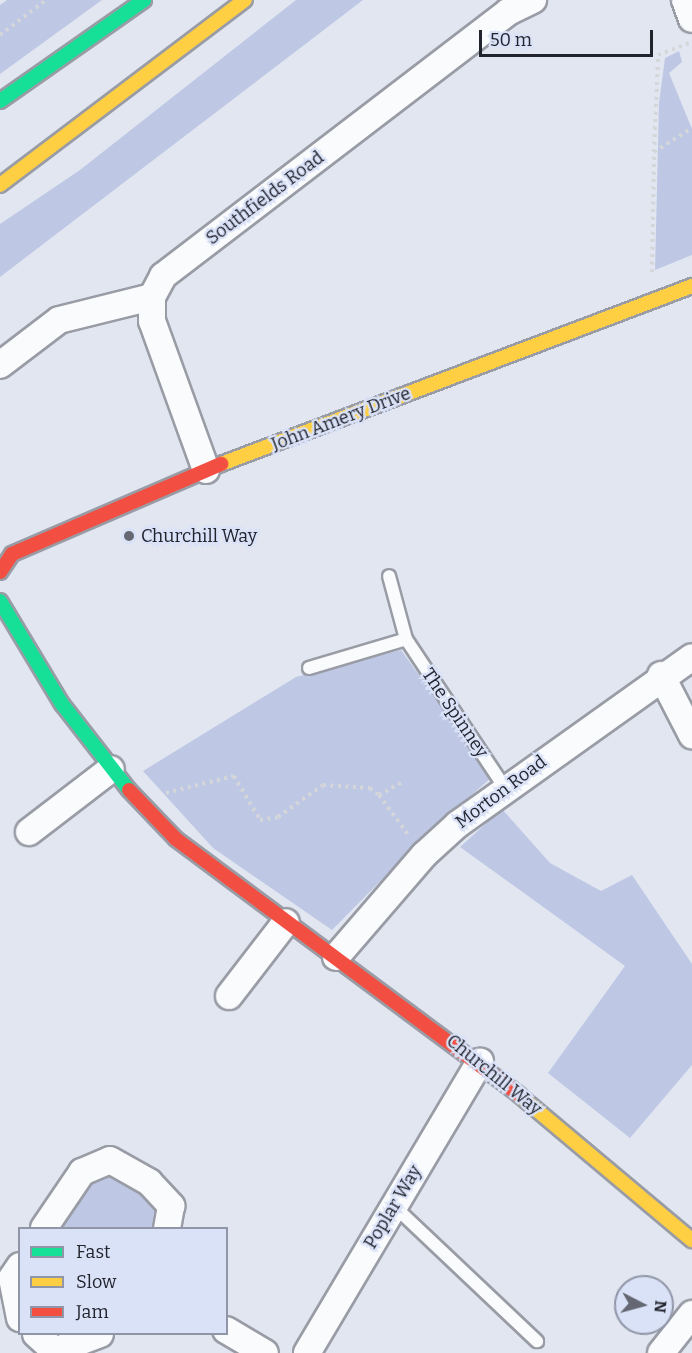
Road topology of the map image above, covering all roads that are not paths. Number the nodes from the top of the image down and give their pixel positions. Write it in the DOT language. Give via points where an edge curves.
graph roads {
  1 [pos="144,0"];
  2 [pos="246,0"];
  3 [pos="533,0"];
  4 [pos="685,0"];
  5 [pos="692,18"];
  6 [pos="0,101"];
  7 [pos="0,185"];
  8 [pos="692,286"];
  9 [pos="152,297"];
  10 [pos="0,366"];
  11 [pos="206,470"];
  12 [pos="0,569"];
  13 [pos="389,576"];
  14 [pos="0,601"];
  15 [pos="406,639"];
  16 [pos="692,657"];
  17 [pos="309,668"];
  18 [pos="661,675"];
  19 [pos="692,735"];
  20 [pos="111,769"];
  21 [pos="504,788"];
  22 [pos="28,832"];
  23 [pos="286,922"];
  24 [pos="336,957"];
  25 [pos="229,996"];
  26 [pos="480,1062"];
  27 [pos="394,1206"];
  28 [pos="45,1227"];
  29 [pos="167,1227"];
  30 [pos="692,1240"];
  31 [pos="18,1269"];
  32 [pos="18,1308"];
  33 [pos="692,1314"];
  34 [pos="228,1331"];
  35 [pos="37,1335"];
  36 [pos="97,1335"];
  37 [pos="537,1341"];
  38 [pos="265,1353"];
  39 [pos="307,1353"];
  40 [pos="661,1353"];
  1 -- 6 [label="main road"];
  2 -- 7 [label="main road"];
  3 -- 9 [label="street, Southfields Road" via="508,12 163,276"];
  4 -- 5 [label="street"];
  8 -- 11 [label="main road, John Amery Drive"];
  9 -- 10 [label="street" via="59,320"];
  9 -- 11 [label="street" via="152,321"];
  11 -- 12 [label="main road, John Amery Drive" via="12,554"];
  13 -- 15 [label="lane, The Spinney"];
  14 -- 20 [label="main road, Churchill Way" via="29,655"];
  15 -- 17 [label="lane"];
  15 -- 21 [label="lane, The Spinney"];
  16 -- 18 [label="street, Morton Road"];
  18 -- 19 [label="street"];
  18 -- 21 [label="street, Morton Road"];
  20 -- 22 [label="street"];
  20 -- 23 [label="main road, Churchill Way" via="143,809"];
  21 -- 24 [label="street, Morton Road" via="423,855"];
  23 -- 24 [label="main road, Churchill Way"];
  23 -- 25 [label="street"];
  24 -- 26 [label="main road, Churchill Way"];
  26 -- 27 [label="street, Poplar Way"];
  26 -- 30 [label="main road, Churchill Way"];
  27 -- 37 [label="lane"];
  27 -- 39 [label="street, Poplar Way"];
  28 -- 29 [label="street" via="82,1172 110,1160 149,1182 171,1206"];
  31 -- 32 [label="street" via="12,1278"];
  33 -- 40 [label="street"];
  34 -- 38 [label="street"];
  35 -- 36 [label="street" via="55,1351"];
}
